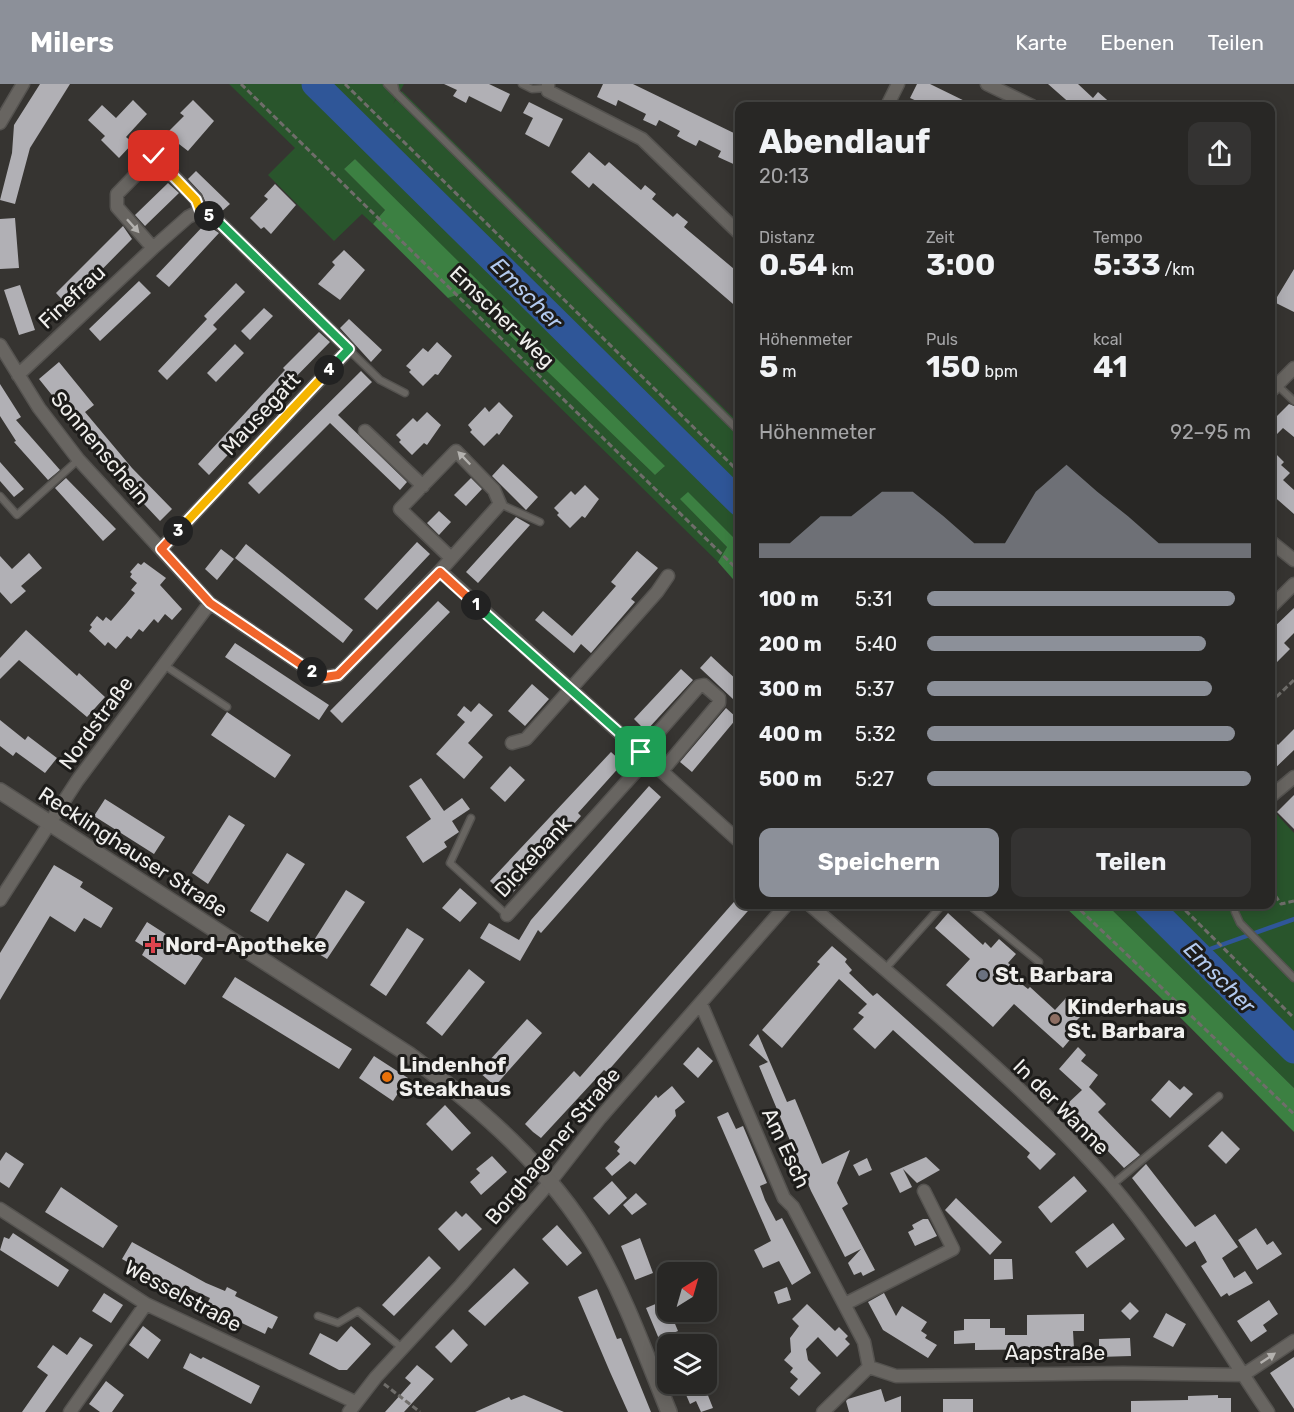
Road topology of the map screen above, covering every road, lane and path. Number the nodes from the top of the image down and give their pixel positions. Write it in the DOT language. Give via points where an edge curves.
graph roads {
  1 [pos="23,84"];
  2 [pos="242,84"];
  3 [pos="345,84"];
  4 [pos="387,84"];
  5 [pos="394,84"];
  6 [pos="522,84"];
  7 [pos="898,84"];
  8 [pos="987,84"];
  9 [pos="548,86"];
  10 [pos="396,93"];
  11 [pos="889,102"];
  12 [pos="1024,102"];
  13 [pos="0,122"];
  14 [pos="200,211"];
  15 [pos="735,229"];
  16 [pos="153,248"];
  17 [pos="0,345"];
  18 [pos="349,349"];
  19 [pos="1294,368"];
  20 [pos="18,375"];
  21 [pos="1275,388"];
  22 [pos="1275,390"];
  23 [pos="405,393"];
  24 [pos="1294,400"];
  25 [pos="735,427"];
  26 [pos="365,431"];
  27 [pos="78,459"];
  28 [pos="735,468"];
  29 [pos="423,486"];
  30 [pos="0,496"];
  31 [pos="500,504"];
  32 [pos="540,522"];
  33 [pos="1275,545"];
  34 [pos="161,549"];
  35 [pos="452,558"];
  36 [pos="1294,560"];
  37 [pos="735,567"];
  38 [pos="440,572"];
  39 [pos="668,576"];
  40 [pos="1294,584"];
  41 [pos="210,603"];
  42 [pos="1275,603"];
  43 [pos="164,664"];
  44 [pos="1294,680"];
  45 [pos="570,690"];
  46 [pos="1275,698"];
  47 [pos="226,706"];
  48 [pos="512,744"];
  49 [pos="644,755"];
  50 [pos="662,771"];
  51 [pos="1294,777"];
  52 [pos="0,791"];
  53 [pos="1275,793"];
  54 [pos="471,818"];
  55 [pos="48,824"];
  56 [pos="735,837"];
  57 [pos="1275,895"];
  58 [pos="0,900"];
  59 [pos="1294,901"];
  60 [pos="783,909"];
  61 [pos="815,909"];
  62 [pos="939,909"];
  63 [pos="974,909"];
  64 [pos="1079,909"];
  65 [pos="1184,909"];
  66 [pos="1235,909"];
  67 [pos="507,915"];
  68 [pos="1039,962"];
  69 [pos="885,970"];
  70 [pos="1294,978"];
  71 [pos="700,1004"];
  72 [pos="1294,1017"];
  73 [pos="1219,1096"];
  74 [pos="1294,1114"];
  75 [pos="550,1182"];
  76 [pos="1111,1185"];
  77 [pos="924,1191"];
  78 [pos="0,1209"];
  79 [pos="146,1304"];
  80 [pos="845,1304"];
  81 [pos="318,1316"];
  82 [pos="1294,1341"];
  83 [pos="402,1348"];
  84 [pos="869,1367"];
  85 [pos="1243,1375"];
  86 [pos="376,1377"];
  87 [pos="352,1407"];
  88 [pos="70,1412"];
  89 [pos="420,1412"];
  90 [pos="669,1412"];
  91 [pos="823,1412"];
  92 [pos="1268,1412"];
  1 -- 13 [label="street"];
  2 -- 37 [label="path, Emscher-Weg"];
  3 -- 28 [label="path"];
  4 -- 10 [label="lane"];
  5 -- 10 [label="lane"];
  6 -- 9 [label="lane" via="532,89"];
  7 -- 11 [label="street"];
  8 -- 12 [label="street"];
  9 -- 15 [label="street" via="548,91 642,139"];
  10 -- 25 [label="lane"];
  14 -- 16 [label="street, Finefrau"];
  14 -- 16 [label="street, one-way" via="196,200 154,156 117,194 117,207"];
  14 -- 18 [label="street" via="219,222"];
  16 -- 20 [label="street, Finefrau"];
  17 -- 20 [label="street, Sonnenschein"];
  18 -- 23 [label="lane" via="380,380"];
  18 -- 34 [label="street, Mausegatt"];
  19 -- 21 [label="street"];
  20 -- 27 [label="street, Sonnenschein"];
  22 -- 24 [label="lane"];
  26 -- 29 [label="street"];
  27 -- 30 [label="lane" via="16,515"];
  27 -- 34 [label="street, Sonnenschein"];
  31 -- 29 [label="street, one-way" via="494,490 456,450"];
  29 -- 35 [label="street" via="400,509"];
  31 -- 32 [label="lane"];
  31 -- 35 [label="street, Sonnenschein"];
  33 -- 36 [label="street"];
  34 -- 41 [label="street, Sonnenschein"];
  35 -- 38 [label="street, Sonnenschein"];
  38 -- 41 [label="street, Sonnenschein" via="338,675 325,677"];
  38 -- 45 [label="street"];
  39 -- 45 [label="street"];
  40 -- 42 [label="street"];
  41 -- 43 [label="street, Nordstraße"];
  43 -- 47 [label="lane"];
  43 -- 55 [label="street, Nordstraße"];
  44 -- 46 [label="path"];
  45 -- 48 [label="street" via="526,739"];
  45 -- 49 [label="street"];
  49 -- 50 [label="street"];
  49 -- 50 [label="street, Dickebank" via="699,686 713,691 719,703"];
  49 -- 67 [label="street, Dickebank"];
  50 -- 56 [label="street"];
  51 -- 53 [label="street"];
  52 -- 55 [label="street, Recklinghauser Straße"];
  54 -- 67 [label="lane, Dickebank" via="450,863"];
  55 -- 58 [label="street, Nordstraße"];
  55 -- 75 [label="street, Recklinghauser Straße" via="408,1054 525,1152"];
  57 -- 59 [label="path" via="1281,904"];
  60 -- 71 [label="street, Borghagener Straße"];
  61 -- 69 [label="street, In der Wanne"];
  62 -- 69 [label="lane"];
  63 -- 68 [label="lane"];
  64 -- 74 [label="path"];
  65 -- 72 [label="path"];
  66 -- 70 [label="lane" via="1240,923"];
  69 -- 76 [label="street, In der Wanne" via="1067,1136"];
  71 -- 75 [label="street, Borghagener Straße" via="600,1118"];
  71 -- 80 [label="street, Am Esch" via="784,1198 793,1207"];
  73 -- 76 [label="lane"];
  75 -- 83 [label="street, Borghagener Straße"];
  75 -- 90 [label="street, Recklinghauser Straße" via="596,1246"];
  76 -- 85 [label="street, In der Wanne" via="1180,1278"];
  77 -- 80 [label="street" via="953,1249"];
  78 -- 79 [label="street, Wesselstraße"];
  79 -- 87 [label="street, Wesselstraße"];
  79 -- 88 [label="street"];
  80 -- 84 [label="street, Am Esch" via="864,1342"];
  81 -- 83 [label="lane" via="338,1323 358,1311"];
  85 -- 82 [label="street, one-way"];
  83 -- 86 [label="street, Borghagener Straße"];
  84 -- 85 [label="street, Aapstraße" via="896,1376 1123,1372"];
  84 -- 91 [label="street"];
  85 -- 92 [label="street, In der Wanne"];
  86 -- 87 [label="street, Borghagener Straße"];
  86 -- 89 [label="path"];
}
